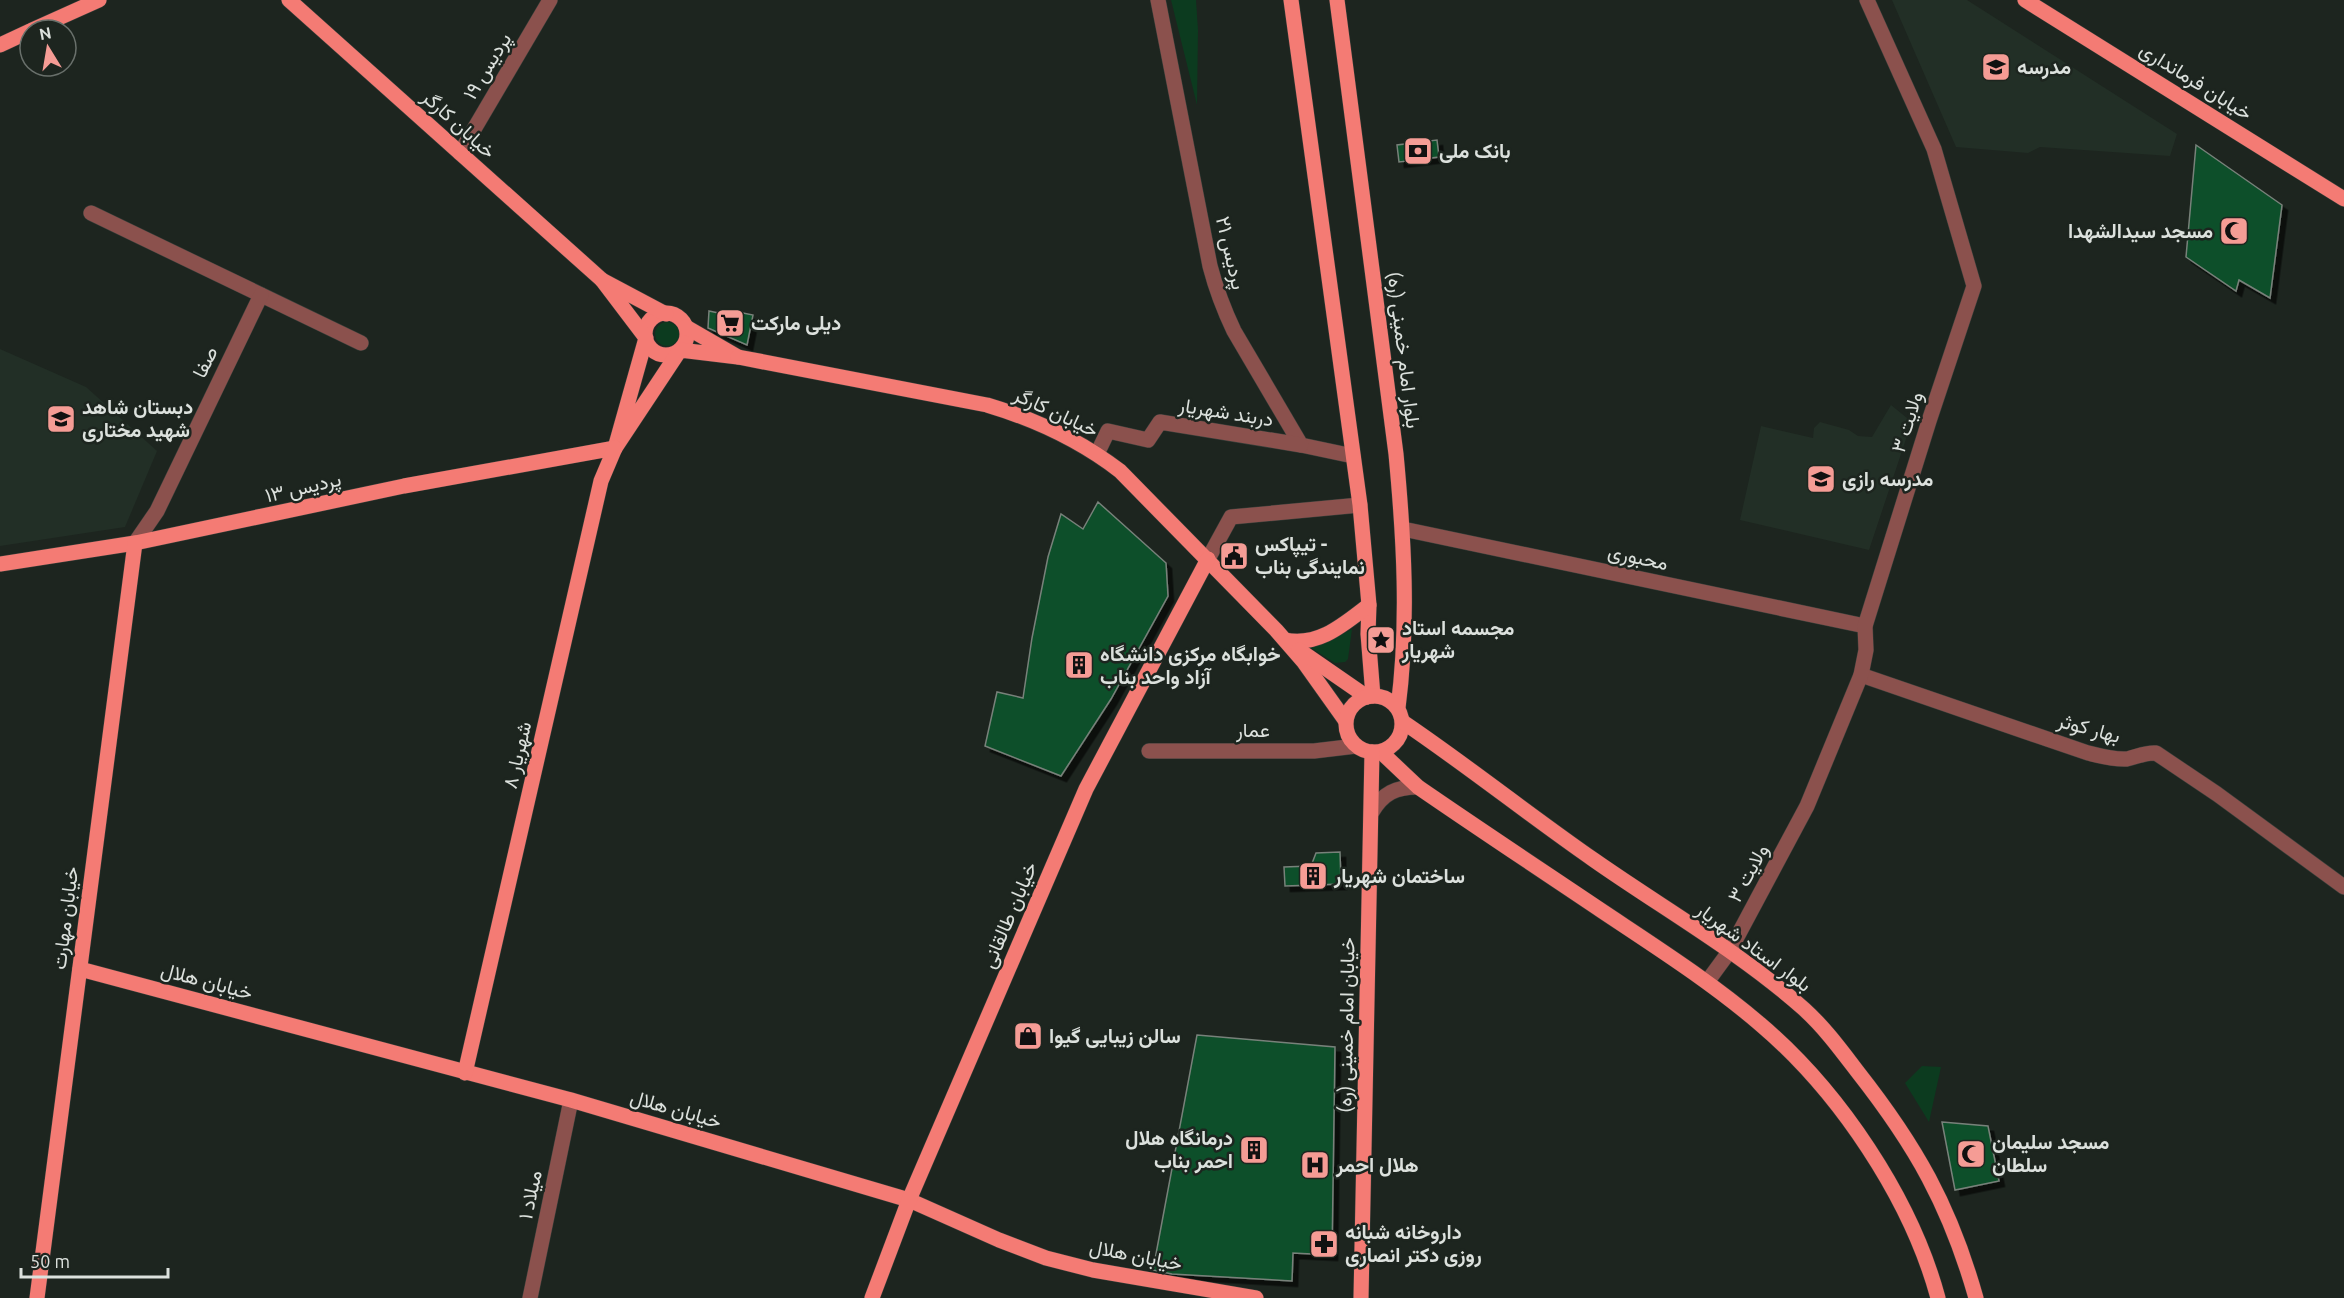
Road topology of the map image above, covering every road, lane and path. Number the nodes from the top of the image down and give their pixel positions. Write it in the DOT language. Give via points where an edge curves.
graph roads {
  1 [pos="99,0"];
  2 [pos="289,0"];
  3 [pos="550,0"];
  4 [pos="1158,0"];
  5 [pos="1291,0"];
  6 [pos="1337,0"];
  7 [pos="1867,0"];
  8 [pos="2025,0"];
  9 [pos="58,18"];
  10 [pos="18,36"];
  11 [pos="0,45"];
  12 [pos="460,153"];
  13 [pos="2344,199"];
  14 [pos="91,213"];
  15 [pos="602,280"];
  16 [pos="261,295"];
  17 [pos="666,314"];
  18 [pos="686,327"];
  19 [pos="646,338"];
  20 [pos="361,343"];
  21 [pos="680,350"];
  22 [pos="738,357"];
  23 [pos="1301,445"];
  24 [pos="615,448"];
  25 [pos="1097,454"];
  26 [pos="1353,456"];
  27 [pos="1360,505"];
  28 [pos="1403,529"];
  29 [pos="135,543"];
  30 [pos="1208,559"];
  31 [pos="0,564"];
  32 [pos="1369,605"];
  33 [pos="1865,626"];
  34 [pos="1285,640"];
  35 [pos="1862,675"];
  36 [pos="1370,696"];
  37 [pos="1400,715"];
  38 [pos="1345,720"];
  39 [pos="1356,746"];
  40 [pos="1149,751"];
  41 [pos="1377,752"];
  42 [pos="1418,787"];
  43 [pos="1372,812"];
  44 [pos="2344,887"];
  45 [pos="1729,952"];
  46 [pos="80,969"];
  47 [pos="1707,982"];
  48 [pos="465,1073"];
  49 [pos="571,1100"];
  50 [pos="909,1200"];
  51 [pos="37,1298"];
  52 [pos="530,1298"];
  53 [pos="872,1298"];
  54 [pos="1256,1298"];
  55 [pos="1361,1298"];
  56 [pos="1938,1298"];
  57 [pos="1976,1298"];
  1 -- 9 [label="main road"];
  2 -- 12 [label="main road, خیابان کارگر"];
  3 -- 12 [label="street, پردیس ۱۹"];
  4 -- 23 [label="street, پردیس ۲۱" via="1216,291 1234,331"];
  5 -- 26 [label="main road"];
  6 -- 28 [label="main road, بلوار امام خمینی (ره)"];
  7 -- 33 [label="street, ولایت ۳" via="1934,149 1974,286"];
  8 -- 13 [label="main road, خیابان فرمانداری"];
  10 -- 11 [label="main road"];
  12 -- 15 [label="main road, خیابان کارگر"];
  14 -- 16 [label="street"];
  15 -- 17 [label="main road, خیابان کارگر"];
  15 -- 19 [label="main road, خیابان کارگر"];
  16 -- 20 [label="street"];
  16 -- 29 [label="street, صفا" via="157,511"];
  17 -- 18 [label="main road" via="678,318"];
  17 -- 19 [label="main road" via="651,321"];
  18 -- 21 [label="main road" via="686,340"];
  18 -- 22 [label="main road, خیابان کارگر"];
  19 -- 21 [label="main road" via="659,354"];
  19 -- 24 [label="main road, شهریار ۸"];
  21 -- 22 [label="main road, خیابان کارگر"];
  21 -- 24 [label="main road, شهریار ۸"];
  22 -- 25 [label="main road, خیابان کارگر" via="987,405 1059,433"];
  23 -- 25 [label="street, دربند شهریار" via="1160,422 1148,440 1108,431"];
  23 -- 26 [label="street"];
  24 -- 29 [label="main road, پردیس ۱۳" via="404,486"];
  24 -- 48 [label="main road, شهریار ۸" via="601,481"];
  25 -- 30 [label="main road, خیابان کارگر" via="1120,471"];
  26 -- 27 [label="main road"];
  27 -- 30 [label="street" via="1231,517"];
  27 -- 32 [label="main road"];
  28 -- 33 [label="street, محبوری"];
  28 -- 37 [label="main road, بلوار امام خمینی (ره)"];
  29 -- 31 [label="main road, پردیس ۱۳"];
  29 -- 46 [label="main road, خیابان مهارت"];
  30 -- 34 [label="main road, خیابان کارگر"];
  30 -- 50 [label="main road, خیابان طالقانی" via="1086,789"];
  32 -- 34 [label="main road" via="1331,633 1305,641"];
  32 -- 36 [label="main road"];
  33 -- 35 [label="street, ولایت ۳"];
  34 -- 36 [label="main road"];
  34 -- 38 [label="main road"];
  35 -- 44 [label="street, بهار کوثر" via="2088,753 2128,759 2156,753"];
  35 -- 45 [label="street, ولایت ۳" via="1808,806"];
  36 -- 37 [label="main road" via="1388,699"];
  36 -- 38 [label="main road" via="1350,708"];
  37 -- 41 [label="main road" via="1401,735 1393,746"];
  37 -- 45 [label="main road, بلوار استاد شهریار" via="1593,859"];
  38 -- 39 [label="main road" via="1347,734"];
  39 -- 40 [label="street, عمار" via="1314,751"];
  39 -- 41 [label="main road"];
  41 -- 42 [label="main road"];
  41 -- 43 [label="main road, خیابان امام خمینی (ره)"];
  42 -- 43 [label="street" via="1388,792"];
  42 -- 47 [label="main road"];
  43 -- 55 [label="main road, خیابان امام خمینی (ره)"];
  45 -- 47 [label="street, ولایت ۳"];
  45 -- 57 [label="main road, بلوار استاد شهریار" via="1807,1011 1894,1119 1945,1208"];
  46 -- 48 [label="main road, خیابان هلال"];
  46 -- 51 [label="main road, خیابان مهارت"];
  47 -- 56 [label="main road" via="1761,1025 1801,1064 1862,1137 1900,1203"];
  48 -- 49 [label="main road, خیابان هلال"];
  49 -- 50 [label="main road, خیابان هلال"];
  49 -- 52 [label="street, میلاد ۱"];
  50 -- 53 [label="main road, خیابان طالقانی"];
  50 -- 54 [label="main road, خیابان هلال" via="1046,1258"];
}
